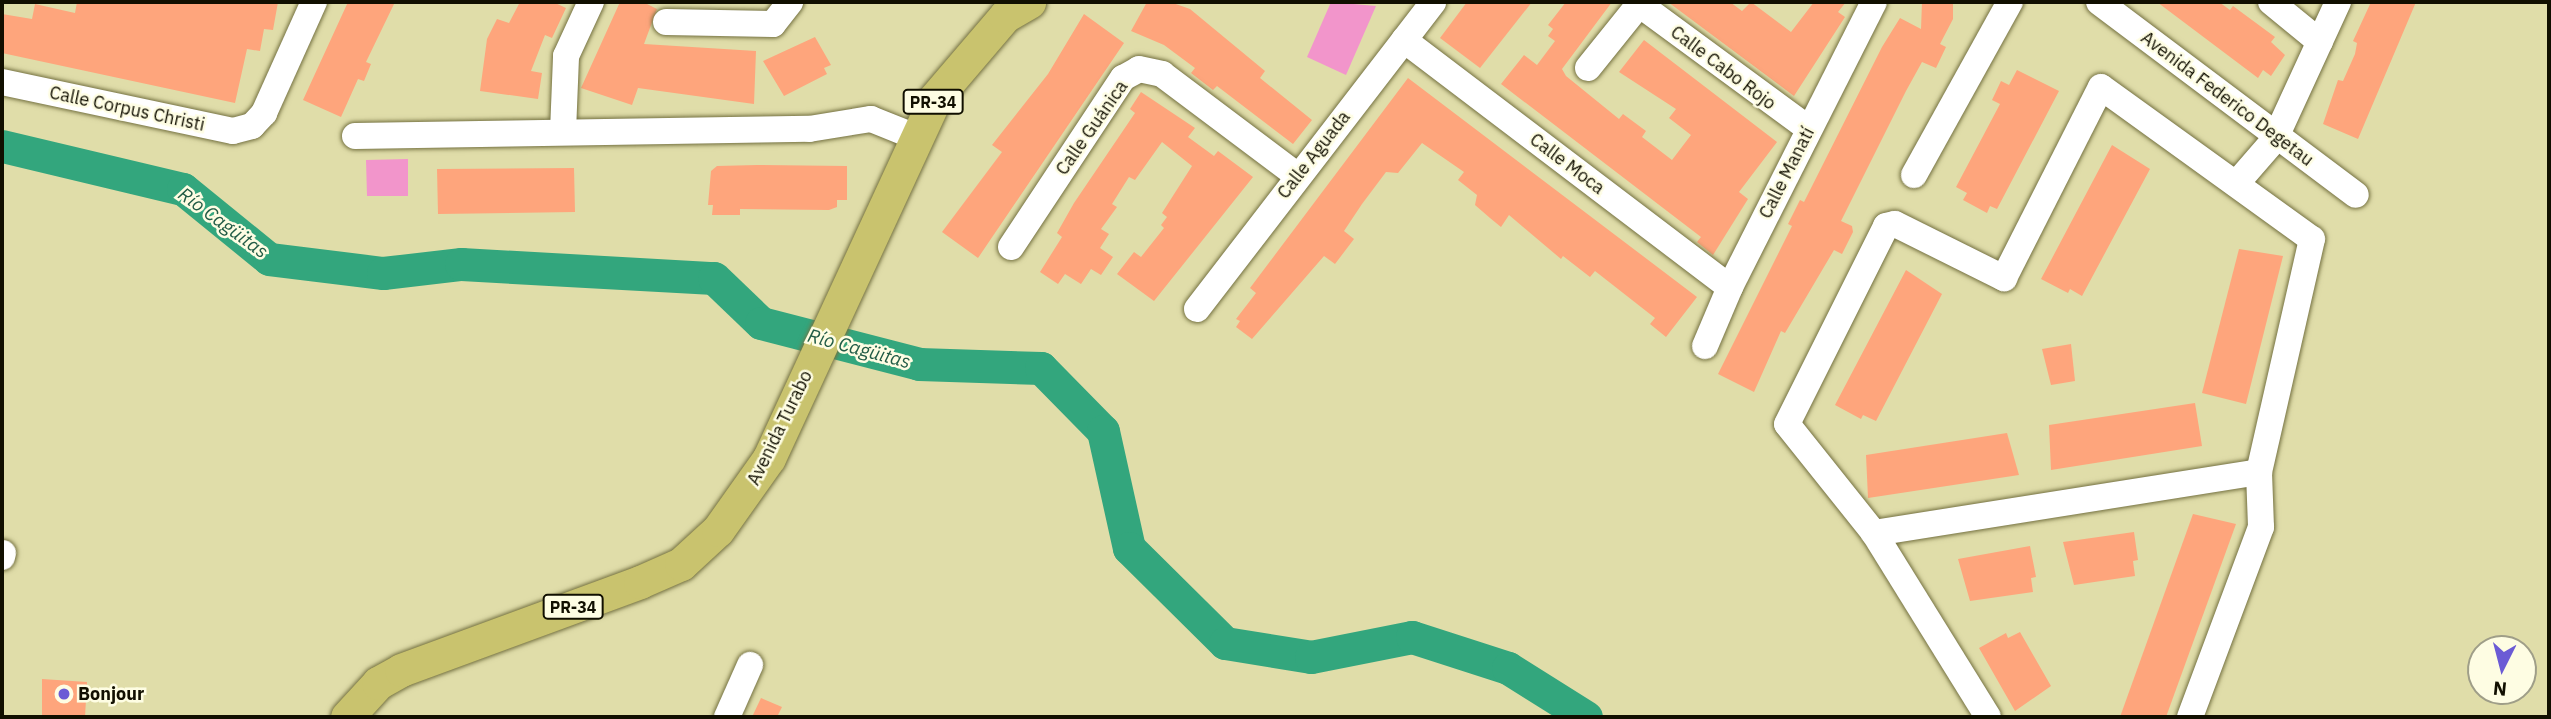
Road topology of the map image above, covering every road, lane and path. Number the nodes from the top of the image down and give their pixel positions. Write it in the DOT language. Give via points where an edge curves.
graph roads {
  1 [pos="314,2"];
  2 [pos="591,2"];
  3 [pos="790,2"];
  4 [pos="1028,2"];
  5 [pos="1433,2"];
  6 [pos="1874,2"];
  7 [pos="2010,2"];
  8 [pos="2099,2"];
  9 [pos="2271,2"];
  10 [pos="2338,2"];
  11 [pos="1640,3"];
  12 [pos="666,22"];
  13 [pos="1404,40"];
  14 [pos="2320,41"];
  15 [pos="1588,68"];
  16 [pos="2,82"];
  17 [pos="1809,129"];
  18 [pos="563,132"];
  19 [pos="355,136"];
  20 [pos="916,136"];
  21 [pos="2275,139"];
  22 [pos="1298,176"];
  23 [pos="1914,176"];
  24 [pos="2236,184"];
  25 [pos="2356,195"];
  26 [pos="1011,247"];
  27 [pos="1730,287"];
  28 [pos="1197,309"];
  29 [pos="1705,346"];
  30 [pos="2259,472"];
  31 [pos="1874,533"];
  32 [pos="750,665"];
  33 [pos="401,670"];
  34 [pos="347,717"];
  35 [pos="380,717"];
  36 [pos="727,717"];
  37 [pos="1988,717"];
  38 [pos="2190,717"];
  1 -- 16 [label="street, Calle Corpus Christi" via="264,113 252,126 233,131"];
  2 -- 18 [label="street" via="566,55"];
  3 -- 12 [label="street" via="772,24"];
  4 -- 20 [label="main road, Avenida Turabo / PR-34" via="1004,16 961,62 935,98"];
  5 -- 13 [label="street, Calle Aguada"];
  6 -- 17 [label="street, Calle Manatí"];
  7 -- 23 [label="street"];
  8 -- 21 [label="street, Avenida Federico Degetau"];
  9 -- 14 [label="street"];
  10 -- 14 [label="street"];
  11 -- 15 [label="street, Calle Cabo Rojo"];
  11 -- 17 [label="street, Calle Cabo Rojo"];
  13 -- 22 [label="street, Calle Aguada"];
  13 -- 27 [label="street, Calle Moca"];
  14 -- 21 [label="street"];
  17 -- 27 [label="street, Calle Manatí"];
  18 -- 19 [label="street"];
  18 -- 20 [label="street" via="808,129 871,119"];
  20 -- 33 [label="main road, Avenida Turabo / PR-34" via="769,458 735,511 681,564"];
  21 -- 24 [label="street"];
  21 -- 25 [label="street, Avenida Federico Degetau"];
  22 -- 26 [label="street, Calle Guánica" via="1162,74 1139,69 1124,78"];
  22 -- 28 [label="street, Calle Aguada"];
  24 -- 30 [label="street" via="2312,239 2313,246"];
  24 -- 31 [label="street" via="2101,88 2004,278 1895,224 1886,226 1787,424"];
  27 -- 29 [label="street, Calle Manatí"];
  30 -- 31 [label="street"];
  30 -- 38 [label="street" via="2261,527"];
  31 -- 37 [label="street"];
  32 -- 36 [label="street"];
  33 -- 34 [label="main road, Avenida Turabo / PR-34" via="378,683"];
  33 -- 35 [label="main road"];
}
